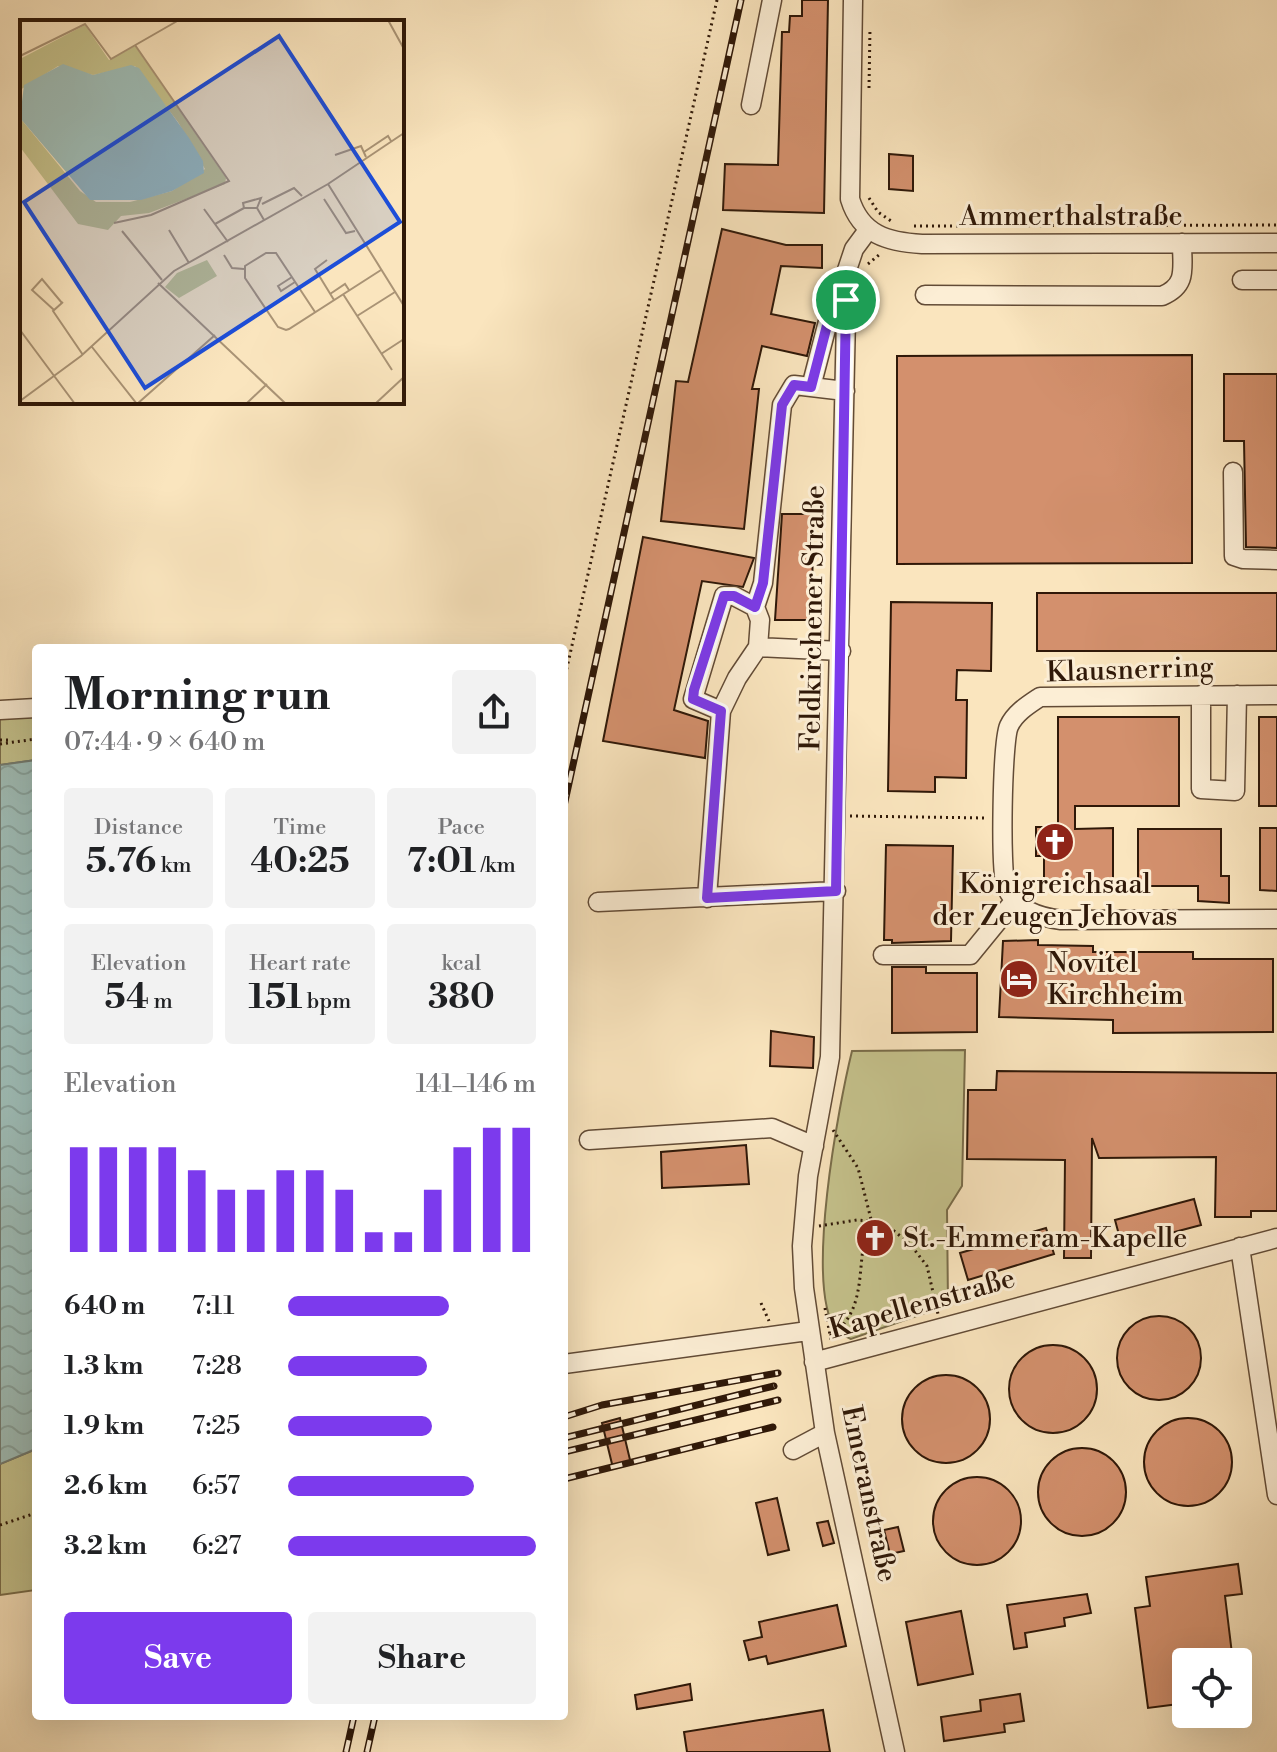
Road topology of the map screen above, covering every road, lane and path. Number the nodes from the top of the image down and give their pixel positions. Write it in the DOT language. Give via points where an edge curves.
graph roads {
  1 [pos="717,0"];
  2 [pos="772,0"];
  3 [pos="853,0"];
  4 [pos="870,15"];
  5 [pos="868,101"];
  6 [pos="751,105"];
  7 [pos="866,194"];
  8 [pos="897,224"];
  9 [pos="1277,225"];
  10 [pos="907,226"];
  11 [pos="868,230"];
  12 [pos="1182,243"];
  13 [pos="1277,243"];
  14 [pos="1242,280"];
  15 [pos="1277,280"];
  16 [pos="925,295"];
  17 [pos="846,300"];
  18 [pos="811,387"];
  19 [pos="845,391"];
  20 [pos="1233,472"];
  21 [pos="1277,560"];
  22 [pos="755,607"];
  23 [pos="758,647"];
  24 [pos="841,651"];
  25 [pos="568,663"];
  26 [pos="1201,695"];
  27 [pos="1237,695"];
  28 [pos="1277,695"];
  29 [pos="32,708"];
  30 [pos="0,710"];
  31 [pos="721,711"];
  32 [pos="32,739"];
  33 [pos="0,742"];
  34 [pos="838,816"];
  35 [pos="1004,818"];
  36 [pos="836,891"];
  37 [pos="707,898"];
  38 [pos="1015,900"];
  39 [pos="598,902"];
  40 [pos="1277,919"];
  41 [pos="883,955"];
  42 [pos="831,1127"];
  43 [pos="589,1140"];
  44 [pos="814,1146"];
  45 [pos="872,1220"];
  46 [pos="819,1226"];
  47 [pos="874,1231"];
  48 [pos="1277,1238"];
  49 [pos="802,1246"];
  50 [pos="1240,1247"];
  51 [pos="823,1298"];
  52 [pos="941,1328"];
  53 [pos="808,1331"];
  54 [pos="830,1336"];
  55 [pos="834,1358"];
  56 [pos="814,1362"];
  57 [pos="568,1363"];
  58 [pos="825,1433"];
  59 [pos="793,1450"];
  60 [pos="1277,1495"];
  61 [pos="32,1514"];
  62 [pos="0,1525"];
  63 [pos="895,1752"];
  1 -- 25 [label="path"];
  2 -- 6 [label="street"];
  3 -- 11 [label="street" via="849,187 853,208"];
  4 -- 5 [label="path"];
  7 -- 8 [label="path" via="878,212"];
  9 -- 10 [label="path"];
  11 -- 12 [label="street, Ammerthalstraße" via="889,241 922,244"];
  11 -- 17 [label="street, Feldkirchener Straße" via="849,258"];
  12 -- 13 [label="street, Ammerthalstraße"];
  12 -- 16 [label="street" via="1183,280 1162,296"];
  14 -- 15 [label="street"];
  17 -- 18 [label="street" via="831,310"];
  17 -- 19 [label="street, Feldkirchener Straße"];
  18 -- 19 [label="street"];
  18 -- 22 [label="street" via="794,385 782,405 763,583"];
  19 -- 24 [label="street, Feldkirchener Straße"];
  20 -- 21 [label="street" via="1234,556"];
  22 -- 23 [label="street" via="760,620"];
  22 -- 31 [label="street" via="724,596 693,699"];
  23 -- 24 [label="street"];
  23 -- 31 [label="street"];
  24 -- 34 [label="street, Feldkirchener Straße"];
  26 -- 27 [label="street, Klausnerring"];
  26 -- 27 [label="street" via="1201,789 1235,791"];
  26 -- 35 [label="street, Klausnerring" via="1040,697 1019,711 1004,742"];
  27 -- 28 [label="street, Klausnerring"];
  29 -- 30 [label="street"];
  31 -- 37 [label="street"];
  32 -- 33 [label="path"];
  34 -- 35 [label="path"];
  34 -- 36 [label="street, Feldkirchener Straße"];
  35 -- 38 [label="street, Klausnerring" via="1005,885"];
  36 -- 37 [label="street"];
  36 -- 44 [label="street, Feldkirchener Straße" via="830,1057"];
  37 -- 39 [label="street"];
  38 -- 40 [label="street" via="1041,917 1061,920"];
  38 -- 41 [label="street" via="970,955"];
  42 -- 45 [label="path" via="858,1168"];
  43 -- 44 [label="street" via="757,1128 790,1133"];
  44 -- 49 [label="street, Feldkirchener Straße"];
  45 -- 46 [label="path"];
  45 -- 47 [label="path"];
  45 -- 52 [label="path" via="883,1222 910,1244 927,1266"];
  45 -- 54 [label="path" via="866,1230 862,1279 850,1312"];
  48 -- 50 [label="street, Kapellenstraße"];
  49 -- 53 [label="street, Emeranstraße"];
  50 -- 52 [label="street, Kapellenstraße"];
  50 -- 60 [label="street"];
  51 -- 54 [label="path"];
  52 -- 55 [label="street, Kapellenstraße"];
  53 -- 56 [label="street, Emeranstraße"];
  53 -- 57 [label="street"];
  54 -- 55 [label="path"];
  55 -- 56 [label="street, Kapellenstraße"];
  56 -- 58 [label="street, Emeranstraße"];
  58 -- 59 [label="street"];
  58 -- 63 [label="street, Emeranstraße"];
  61 -- 62 [label="path"];
}
